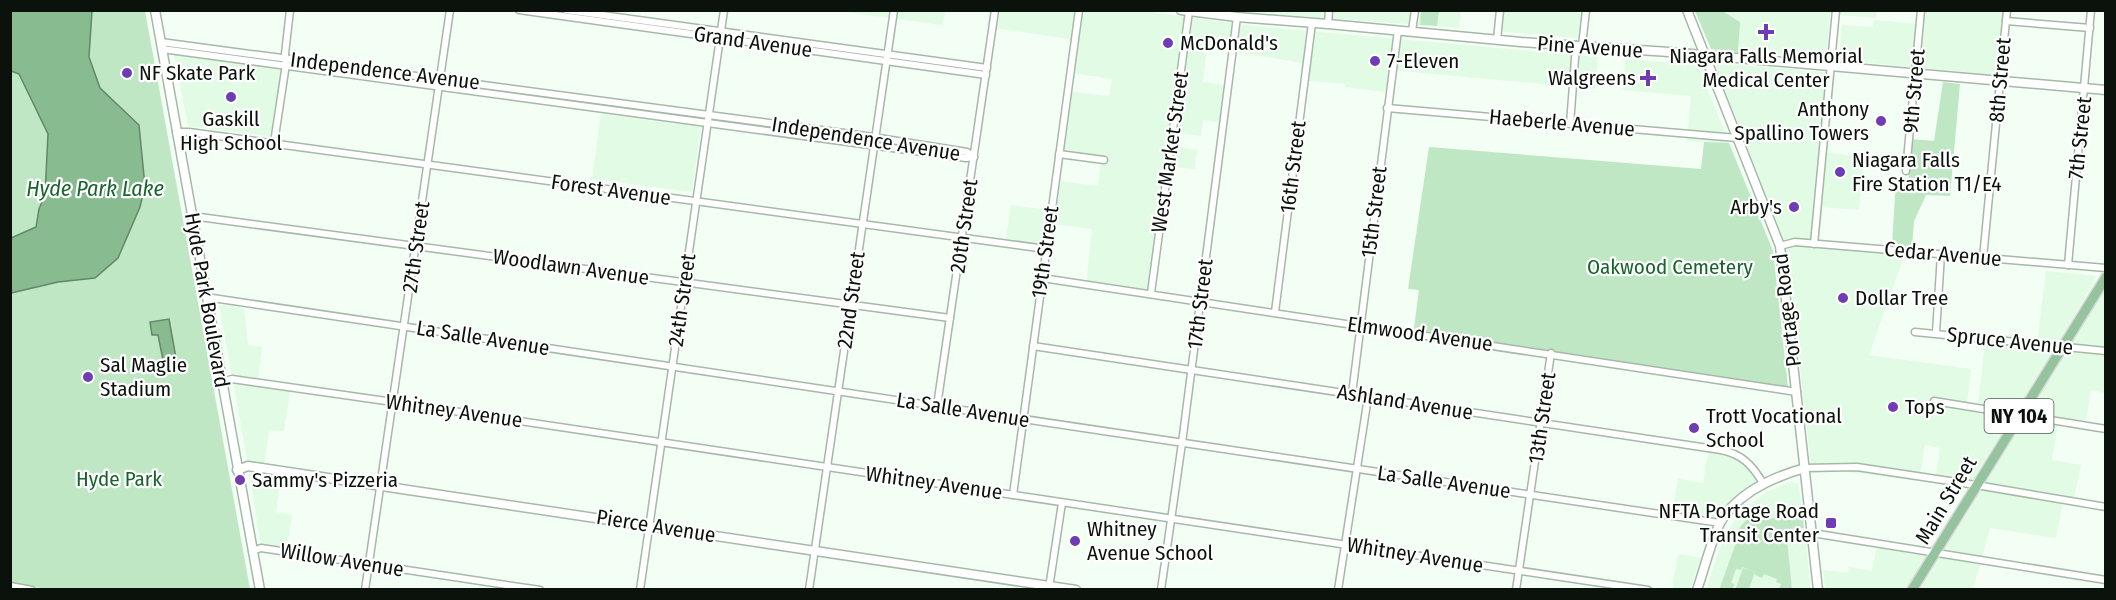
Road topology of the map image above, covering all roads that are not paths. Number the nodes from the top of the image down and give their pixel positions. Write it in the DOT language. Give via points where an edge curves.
graph roads {
  1 [pos="155,10"];
  2 [pos="290,10"];
  3 [pos="450,10"];
  4 [pos="519,10"];
  5 [pos="566,10"];
  6 [pos="724,10"];
  7 [pos="894,10"];
  8 [pos="995,10"];
  9 [pos="1079,10"];
  10 [pos="1329,10"];
  11 [pos="1415,10"];
  12 [pos="1500,10"];
  13 [pos="1586,10"];
  14 [pos="1687,10"];
  15 [pos="1836,10"];
  16 [pos="1921,10"];
  17 [pos="2007,10"];
  18 [pos="2091,10"];
  19 [pos="1185,11"];
  20 [pos="1242,15"];
  21 [pos="2006,21"];
  22 [pos="1311,22"];
  23 [pos="1328,24"];
  24 [pos="2090,28"];
  25 [pos="1398,30"];
  26 [pos="1413,32"];
  27 [pos="721,35"];
  28 [pos="1497,40"];
  29 [pos="162,45"];
  30 [pos="1579,46"];
  31 [pos="1705,56"];
  32 [pos="888,57"];
  33 [pos="286,61"];
  34 [pos="1831,66"];
  35 [pos="987,71"];
  36 [pos="1915,73"];
  37 [pos="440,78"];
  38 [pos="2000,80"];
  39 [pos="439,86"];
  40 [pos="2085,88"];
  41 [pos="2106,90"];
  42 [pos="1387,108"];
  43 [pos="709,119"];
  44 [pos="1570,124"];
  45 [pos="176,132"];
  46 [pos="1737,138"];
  47 [pos="875,141"];
  48 [pos="274,143"];
  49 [pos="1059,154"];
  50 [pos="974,157"];
  51 [pos="1104,159"];
  52 [pos="428,164"];
  53 [pos="1906,171"];
  54 [pos="697,201"];
  55 [pos="192,216"];
  56 [pos="862,224"];
  57 [pos="962,237"];
  58 [pos="1814,244"];
  59 [pos="416,246"];
  60 [pos="1780,246"];
  61 [pos="1046,249"];
  62 [pos="1941,254"];
  63 [pos="1983,258"];
  64 [pos="2068,265"];
  65 [pos="2106,268"];
  66 [pos="2106,277"];
  67 [pos="1042,278"];
  68 [pos="685,282"];
  69 [pos="1151,293"];
  70 [pos="206,297"];
  71 [pos="1200,301"];
  72 [pos="850,304"];
  73 [pos="1275,312"];
  74 [pos="950,318"];
  75 [pos="1360,325"];
  76 [pos="405,326"];
  77 [pos="1915,332"];
  78 [pos="1936,333"];
  79 [pos="1033,346"];
  80 [pos="2062,347"];
  81 [pos="2106,351"];
  82 [pos="1551,353"];
  83 [pos="672,367"];
  84 [pos="1192,370"];
  85 [pos="221,382"];
  86 [pos="838,392"];
  87 [pos="1797,392"];
  88 [pos="1352,394"];
  89 [pos="1368,397"];
  90 [pos="1934,401"];
  91 [pos="393,402"];
  92 [pos="937,406"];
  93 [pos="2019,416"];
  94 [pos="1023,419"];
  95 [pos="1541,423"];
  96 [pos="2106,429"];
  97 [pos="662,442"];
  98 [pos="1182,443"];
  99 [pos="827,467"];
  100 [pos="1805,468"];
  101 [pos="1357,469"];
  102 [pos="237,470"];
  103 [pos="1763,483"];
  104 [pos="1976,485"];
  105 [pos="381,486"];
  106 [pos="1013,495"];
  107 [pos="1531,495"];
  108 [pos="1062,502"];
  109 [pos="2106,507"];
  110 [pos="1171,518"];
  111 [pos="1720,523"];
  112 [pos="649,525"];
  113 [pos="1812,532"];
  114 [pos="1345,544"];
  115 [pos="814,550"];
  116 [pos="252,551"];
  117 [pos="1935,552"];
  118 [pos="369,564"];
  119 [pos="1519,571"];
  120 [pos="2106,580"];
  121 [pos="10,586"];
  122 [pos="1049,587"];
  123 [pos="32,590"];
  124 [pos="260,590"];
  125 [pos="365,590"];
  126 [pos="540,590"];
  127 [pos="640,590"];
  128 [pos="809,590"];
  129 [pos="1076,590"];
  130 [pos="1161,590"];
  131 [pos="1338,590"];
  132 [pos="1516,590"];
  133 [pos="1648,590"];
  134 [pos="1697,590"];
  135 [pos="1818,590"];
  136 [pos="1912,590"];
  1 -- 29 [label="street, Hyde Park Boulevard"];
  2 -- 33 [label="street"];
  3 -- 37 [label="street, 27th Street"];
  4 -- 27 [label="street, Grand Avenue"];
  5 -- 27 [label="street"];
  6 -- 27 [label="street, 24th Street"];
  7 -- 32 [label="street, 22nd Street"];
  8 -- 35 [label="street, 20th Street"];
  9 -- 49 [label="street, 19th Street"];
  10 -- 23 [label="street"];
  11 -- 26 [label="street"];
  12 -- 28 [label="street"];
  13 -- 30 [label="street"];
  14 -- 31 [label="street, Portage Road"];
  15 -- 34 [label="street"];
  16 -- 36 [label="street, 9th Street"];
  17 -- 21 [label="street, 8th Street"];
  18 -- 24 [label="street, 7th Street"];
  19 -- 20 [label="street, Pine Avenue"];
  19 -- 69 [label="street, West Market Street" via="1179,86"];
  20 -- 22 [label="street, Pine Avenue"];
  20 -- 71 [label="street, 17th Street"];
  21 -- 24 [label="street"];
  21 -- 38 [label="street, 8th Street"];
  22 -- 23 [label="street, Pine Avenue"];
  22 -- 73 [label="street, 16th Street"];
  23 -- 25 [label="street, Pine Avenue"];
  24 -- 40 [label="street, 7th Street"];
  25 -- 26 [label="street, Pine Avenue"];
  25 -- 42 [label="street, 15th Street"];
  26 -- 28 [label="street, Pine Avenue"];
  27 -- 32 [label="street"];
  27 -- 43 [label="street, 24th Street"];
  28 -- 30 [label="street, Pine Avenue"];
  29 -- 33 [label="street, Independence Avenue"];
  29 -- 45 [label="street, Hyde Park Boulevard"];
  30 -- 31 [label="street, Pine Avenue"];
  30 -- 44 [label="street"];
  31 -- 34 [label="street, Pine Avenue"];
  31 -- 46 [label="street, Portage Road"];
  32 -- 35 [label="street"];
  32 -- 47 [label="street, 22nd Street"];
  33 -- 37 [label="street, Independence Avenue"];
  33 -- 39 [label="street, Independence Avenue"];
  33 -- 48 [label="street"];
  34 -- 36 [label="street, Pine Avenue"];
  34 -- 58 [label="street"];
  35 -- 50 [label="street, 20th Street"];
  36 -- 38 [label="street, Pine Avenue"];
  36 -- 53 [label="street, 9th Street"];
  37 -- 39 [label="street, 27th Street"];
  37 -- 43 [label="street, Independence Avenue"];
  38 -- 40 [label="street, Pine Avenue"];
  38 -- 63 [label="street, 8th Street"];
  39 -- 43 [label="street, Independence Avenue"];
  39 -- 52 [label="street, 27th Street"];
  40 -- 41 [label="street, Pine Avenue"];
  40 -- 64 [label="street, 7th Street"];
  42 -- 44 [label="street, Haeberle Avenue"];
  42 -- 75 [label="street, 15th Street"];
  43 -- 47 [label="street, Independence Avenue"];
  43 -- 54 [label="street, 24th Street"];
  44 -- 46 [label="street, Haeberle Avenue"];
  45 -- 48 [label="street, Forest Avenue"];
  45 -- 55 [label="street, Hyde Park Boulevard"];
  46 -- 60 [label="street, Portage Road"];
  47 -- 50 [label="street, Independence Avenue"];
  47 -- 56 [label="street, 22nd Street"];
  48 -- 52 [label="street, Forest Avenue"];
  49 -- 51 [label="street"];
  49 -- 61 [label="street, 19th Street"];
  50 -- 57 [label="street, 20th Street"];
  52 -- 54 [label="street, Forest Avenue"];
  52 -- 59 [label="street, 27th Street"];
  54 -- 56 [label="street, Forest Avenue"];
  54 -- 68 [label="street, 24th Street"];
  55 -- 59 [label="street, Woodlawn Avenue"];
  55 -- 70 [label="street, Hyde Park Boulevard"];
  56 -- 57 [label="street, Forest Avenue"];
  56 -- 72 [label="street, 22nd Street"];
  57 -- 61 [label="street, Forest Avenue"];
  57 -- 74 [label="street, 20th Street"];
  58 -- 60 [label="street, Cedar Avenue" via="1795,242"];
  58 -- 62 [label="street, Cedar Avenue"];
  59 -- 68 [label="street, Woodlawn Avenue"];
  59 -- 76 [label="street, 27th Street"];
  60 -- 87 [label="street, Portage Road"];
  61 -- 67 [label="street, 19th Street"];
  62 -- 63 [label="street, Cedar Avenue"];
  62 -- 78 [label="street"];
  63 -- 64 [label="street, Cedar Avenue"];
  64 -- 65 [label="street, Cedar Avenue"];
  66 -- 80 [label="main road, Main Street / NY 104"];
  67 -- 69 [label="street, Elmwood Avenue"];
  67 -- 79 [label="street, 19th Street"];
  68 -- 72 [label="street, Woodlawn Avenue"];
  68 -- 83 [label="street, 24th Street"];
  69 -- 71 [label="street, Elmwood Avenue"];
  70 -- 76 [label="street, La Salle Avenue"];
  70 -- 85 [label="street, Hyde Park Boulevard"];
  71 -- 73 [label="street, Elmwood Avenue"];
  71 -- 84 [label="street, 17th Street"];
  72 -- 74 [label="street, Woodlawn Avenue"];
  72 -- 86 [label="street, 22nd Street"];
  73 -- 75 [label="street, Elmwood Avenue"];
  74 -- 92 [label="street, 20th Street"];
  75 -- 82 [label="street, Elmwood Avenue"];
  75 -- 88 [label="street, 15th Street"];
  76 -- 83 [label="street, La Salle Avenue"];
  76 -- 91 [label="street, 27th Street"];
  77 -- 78 [label="street, Spruce Avenue"];
  78 -- 80 [label="street, Spruce Avenue"];
  79 -- 84 [label="street, Ashland Avenue"];
  79 -- 94 [label="street, 19th Street"];
  80 -- 81 [label="street, Spruce Avenue"];
  80 -- 93 [label="main road, Main Street / NY 104"];
  82 -- 87 [label="street, Elmwood Avenue"];
  82 -- 95 [label="street, 13th Street"];
  83 -- 86 [label="street, La Salle Avenue"];
  83 -- 97 [label="street, 24th Street"];
  84 -- 88 [label="street, Ashland Avenue"];
  84 -- 98 [label="street, 17th Street"];
  85 -- 91 [label="street, Whitney Avenue" via="232,379"];
  85 -- 102 [label="street, Hyde Park Boulevard"];
  86 -- 92 [label="street, La Salle Avenue"];
  86 -- 99 [label="street, 22nd Street"];
  87 -- 100 [label="street, Portage Road"];
  88 -- 89 [label="street, Ashland Avenue"];
  89 -- 95 [label="street, Ashland Avenue"];
  89 -- 101 [label="street"];
  90 -- 93 [label="street"];
  91 -- 97 [label="street, Whitney Avenue"];
  91 -- 105 [label="street, 27th Street"];
  92 -- 94 [label="street, La Salle Avenue"];
  93 -- 96 [label="street"];
  93 -- 104 [label="main road, Main Street / NY 104"];
  94 -- 98 [label="street, La Salle Avenue"];
  94 -- 106 [label="street, 19th Street"];
  95 -- 103 [label="street, Ashland Avenue" via="1734,453 1749,463"];
  95 -- 107 [label="street, 13th Street"];
  97 -- 99 [label="street, Whitney Avenue"];
  97 -- 112 [label="street, 24th Street"];
  98 -- 101 [label="street, La Salle Avenue"];
  98 -- 110 [label="street, 17th Street"];
  99 -- 106 [label="street, Whitney Avenue"];
  99 -- 115 [label="street, 22nd Street"];
  100 -- 103 [label="street"];
  100 -- 104 [label="street" via="1857,467"];
  100 -- 113 [label="street, Portage Road"];
  101 -- 107 [label="street, La Salle Avenue"];
  101 -- 114 [label="street"];
  102 -- 105 [label="street, Pierce Avenue" via="248,466"];
  102 -- 116 [label="street, Hyde Park Boulevard"];
  103 -- 111 [label="street"];
  104 -- 109 [label="street"];
  104 -- 117 [label="main road, Main Street / NY 104"];
  105 -- 112 [label="street, Pierce Avenue"];
  105 -- 118 [label="street, 27th Street"];
  106 -- 108 [label="street, Whitney Avenue"];
  107 -- 111 [label="street, La Salle Avenue"];
  107 -- 119 [label="street, 13th Street"];
  108 -- 110 [label="street, Whitney Avenue"];
  108 -- 122 [label="street"];
  110 -- 114 [label="street, Whitney Avenue"];
  110 -- 130 [label="street, 17th Street"];
  111 -- 134 [label="street"];
  112 -- 115 [label="street, Pierce Avenue"];
  112 -- 127 [label="street, 24th Street"];
  113 -- 117 [label="street"];
  113 -- 135 [label="street, Portage Road"];
  114 -- 119 [label="street, Whitney Avenue"];
  114 -- 131 [label="street"];
  115 -- 122 [label="street, Pierce Avenue"];
  115 -- 128 [label="street, 22nd Street"];
  116 -- 118 [label="street, Willow Avenue" via="261,548"];
  116 -- 124 [label="street, Hyde Park Boulevard"];
  117 -- 120 [label="street"];
  117 -- 136 [label="main road, Main Street / NY 104"];
  118 -- 125 [label="street, 27th Street"];
  118 -- 126 [label="street, Willow Avenue"];
  119 -- 132 [label="street, 13th Street"];
  119 -- 133 [label="street, Whitney Avenue"];
  121 -- 123 [label="street"];
  122 -- 129 [label="street, Pierce Avenue"];
}
